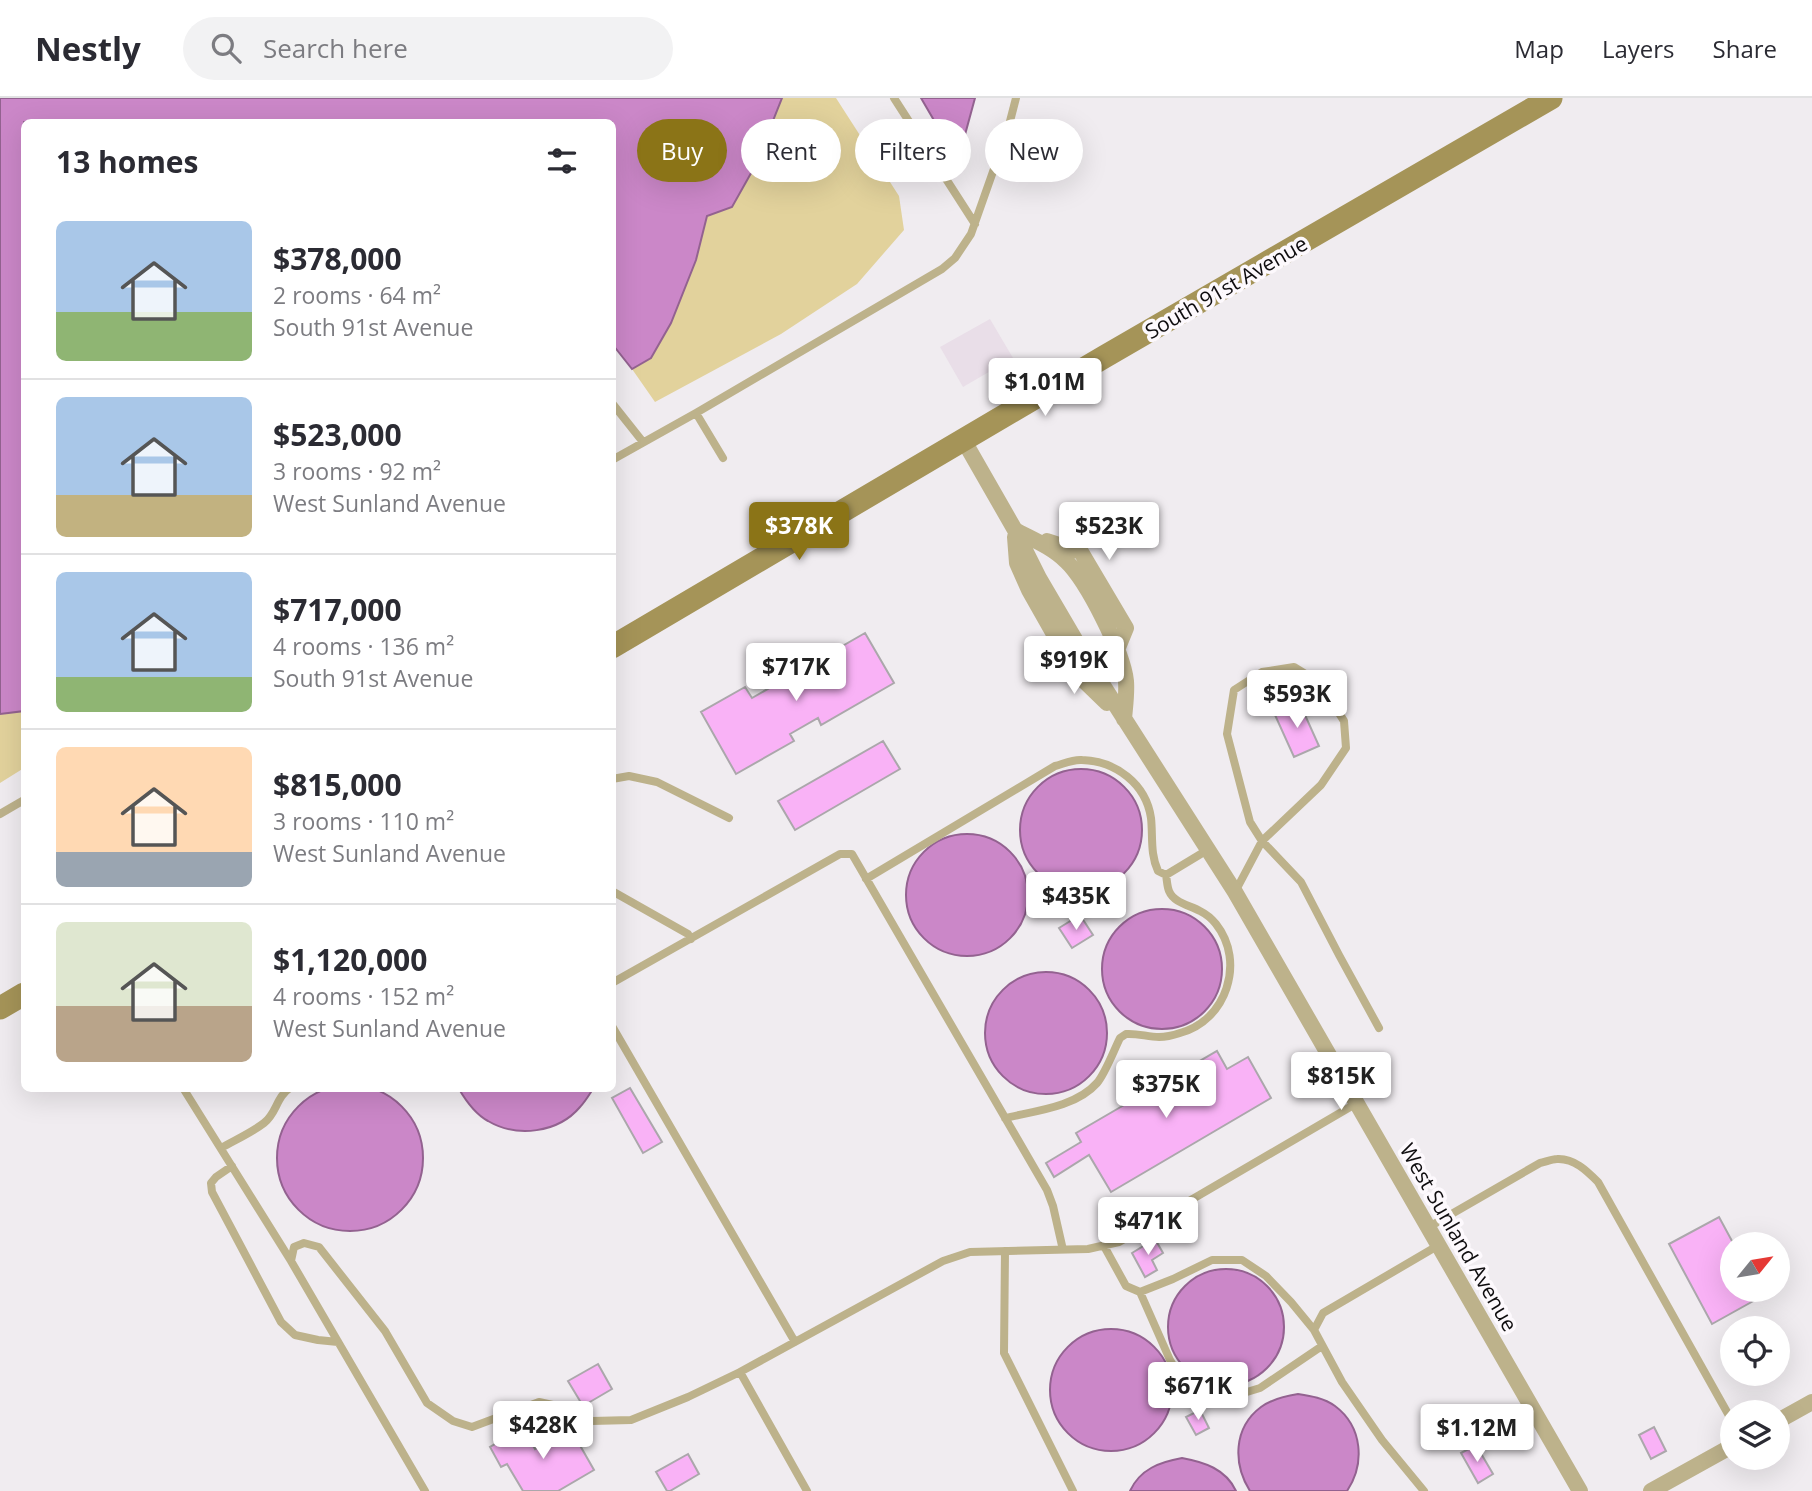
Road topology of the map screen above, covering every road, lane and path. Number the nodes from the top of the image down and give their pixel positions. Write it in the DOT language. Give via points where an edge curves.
graph roads {
  1 [pos="894,98"];
  2 [pos="1016,98"];
  3 [pos="1551,98"];
  4 [pos="975,224"];
  5 [pos="616,408"];
  6 [pos="696,413"];
  7 [pos="964,441"];
  8 [pos="643,442"];
  9 [pos="616,458"];
  10 [pos="723,458"];
  11 [pos="1015,530"];
  12 [pos="616,645"];
  13 [pos="1124,719"];
  14 [pos="616,778"];
  15 [pos="21,802"];
  16 [pos="0,814"];
  17 [pos="729,818"];
  18 [pos="1262,841"];
  19 [pos="1209,849"];
  20 [pos="1167,875"];
  21 [pos="866,879"];
  22 [pos="1235,892"];
  23 [pos="616,893"];
  24 [pos="691,939"];
  25 [pos="616,981"];
  26 [pos="21,996"];
  27 [pos="0,1008"];
  28 [pos="1379,1028"];
  29 [pos="616,1033"];
  30 [pos="186,1092"];
  31 [pos="286,1092"];
  32 [pos="1357,1103"];
  33 [pos="1005,1118"];
  34 [pos="221,1148"];
  35 [pos="232,1166"];
  36 [pos="1429,1227"];
  37 [pos="1439,1245"];
  38 [pos="1104,1246"];
  39 [pos="1063,1250"];
  40 [pos="1005,1251"];
  41 [pos="291,1261"];
  42 [pos="1140,1292"];
  43 [pos="1314,1330"];
  44 [pos="338,1342"];
  45 [pos="795,1342"];
  46 [pos="1322,1346"];
  47 [pos="740,1372"];
  48 [pos="1720,1400"];
  49 [pos="1812,1402"];
  50 [pos="1790,1414"];
  51 [pos="1720,1453"];
  52 [pos="425,1491"];
  53 [pos="807,1491"];
  54 [pos="1073,1491"];
  55 [pos="1424,1491"];
  56 [pos="1580,1491"];
  57 [pos="1651,1491"];
  1 -- 4 [label="lane"];
  2 -- 4 [label="lane"];
  3 -- 7 [label="main road, South 91st Avenue"];
  4 -- 6 [label="lane" via="955,258 942,269"];
  5 -- 8 [label="lane"];
  6 -- 8 [label="lane"];
  6 -- 10 [label="lane"];
  7 -- 11 [label="street, West Sunland Avenue"];
  7 -- 12 [label="main road, South 91st Avenue"];
  8 -- 9 [label="lane"];
  11 -- 13 [label="street, West Sunland Avenue" via="1017,563 1059,645 1076,673"];
  11 -- 13 [label="street, West Sunland Avenue" via="1073,568 1115,641 1126,680"];
  13 -- 19 [label="street, West Sunland Avenue"];
  14 -- 17 [label="lane" via="657,782"];
  15 -- 16 [label="lane"];
  18 -- 18 [label="lane" via="1321,785 1346,748 1345,721 1320,683 1294,667 1262,672 1234,690 1227,734 1250,822"];
  18 -- 22 [label="lane"];
  18 -- 28 [label="lane" via="1301,881"];
  19 -- 20 [label="lane"];
  19 -- 22 [label="street, West Sunland Avenue"];
  20 -- 21 [label="lane" via="1158,871 1153,860 1144,794 1125,774 1080,759 1055,766"];
  20 -- 33 [label="lane" via="1173,898 1210,918 1225,938 1231,973 1223,998 1203,1022 1182,1033 1158,1037 1126,1034 1120,1038 1098,1082 1079,1097"];
  21 -- 24 [label="lane" via="852,854 840,854"];
  21 -- 33 [label="lane"];
  22 -- 32 [label="street, West Sunland Avenue"];
  23 -- 24 [label="lane" via="688,933"];
  24 -- 25 [label="lane"];
  26 -- 27 [label="main road"];
  29 -- 45 [label="lane"];
  30 -- 34 [label="lane"];
  31 -- 34 [label="lane" via="264,1122"];
  32 -- 36 [label="street, West Sunland Avenue"];
  32 -- 38 [label="lane" via="1119,1242"];
  33 -- 39 [label="lane" via="1047,1190"];
  34 -- 35 [label="lane"];
  35 -- 41 [label="lane"];
  35 -- 44 [label="lane" via="211,1183 212,1192 281,1322 295,1335"];
  36 -- 37 [label="street, West Sunland Avenue"];
  36 -- 48 [label="lane" via="1540,1163 1558,1158 1574,1162 1598,1182"];
  37 -- 43 [label="lane" via="1323,1313"];
  37 -- 56 [label="street, West Sunland Avenue"];
  38 -- 39 [label="lane"];
  38 -- 42 [label="lane" via="1126,1286"];
  39 -- 40 [label="lane"];
  40 -- 45 [label="lane" via="970,1252 943,1261"];
  40 -- 54 [label="lane" via="1004,1353"];
  41 -- 44 [label="lane"];
  41 -- 47 [label="lane" via="294,1247 304,1243 319,1247 385,1331 428,1403 453,1421 472,1427 539,1402 571,1409 592,1421 631,1420"];
  42 -- 43 [label="lane" via="1212,1260 1242,1259 1266,1276"];
  42 -- 46 [label="lane" via="1188,1390 1207,1397 1260,1388"];
  43 -- 46 [label="lane"];
  44 -- 52 [label="lane"];
  45 -- 47 [label="lane"];
  46 -- 55 [label="lane" via="1382,1440"];
  47 -- 53 [label="lane"];
  49 -- 50 [label="street"];
  51 -- 57 [label="street"];
}
